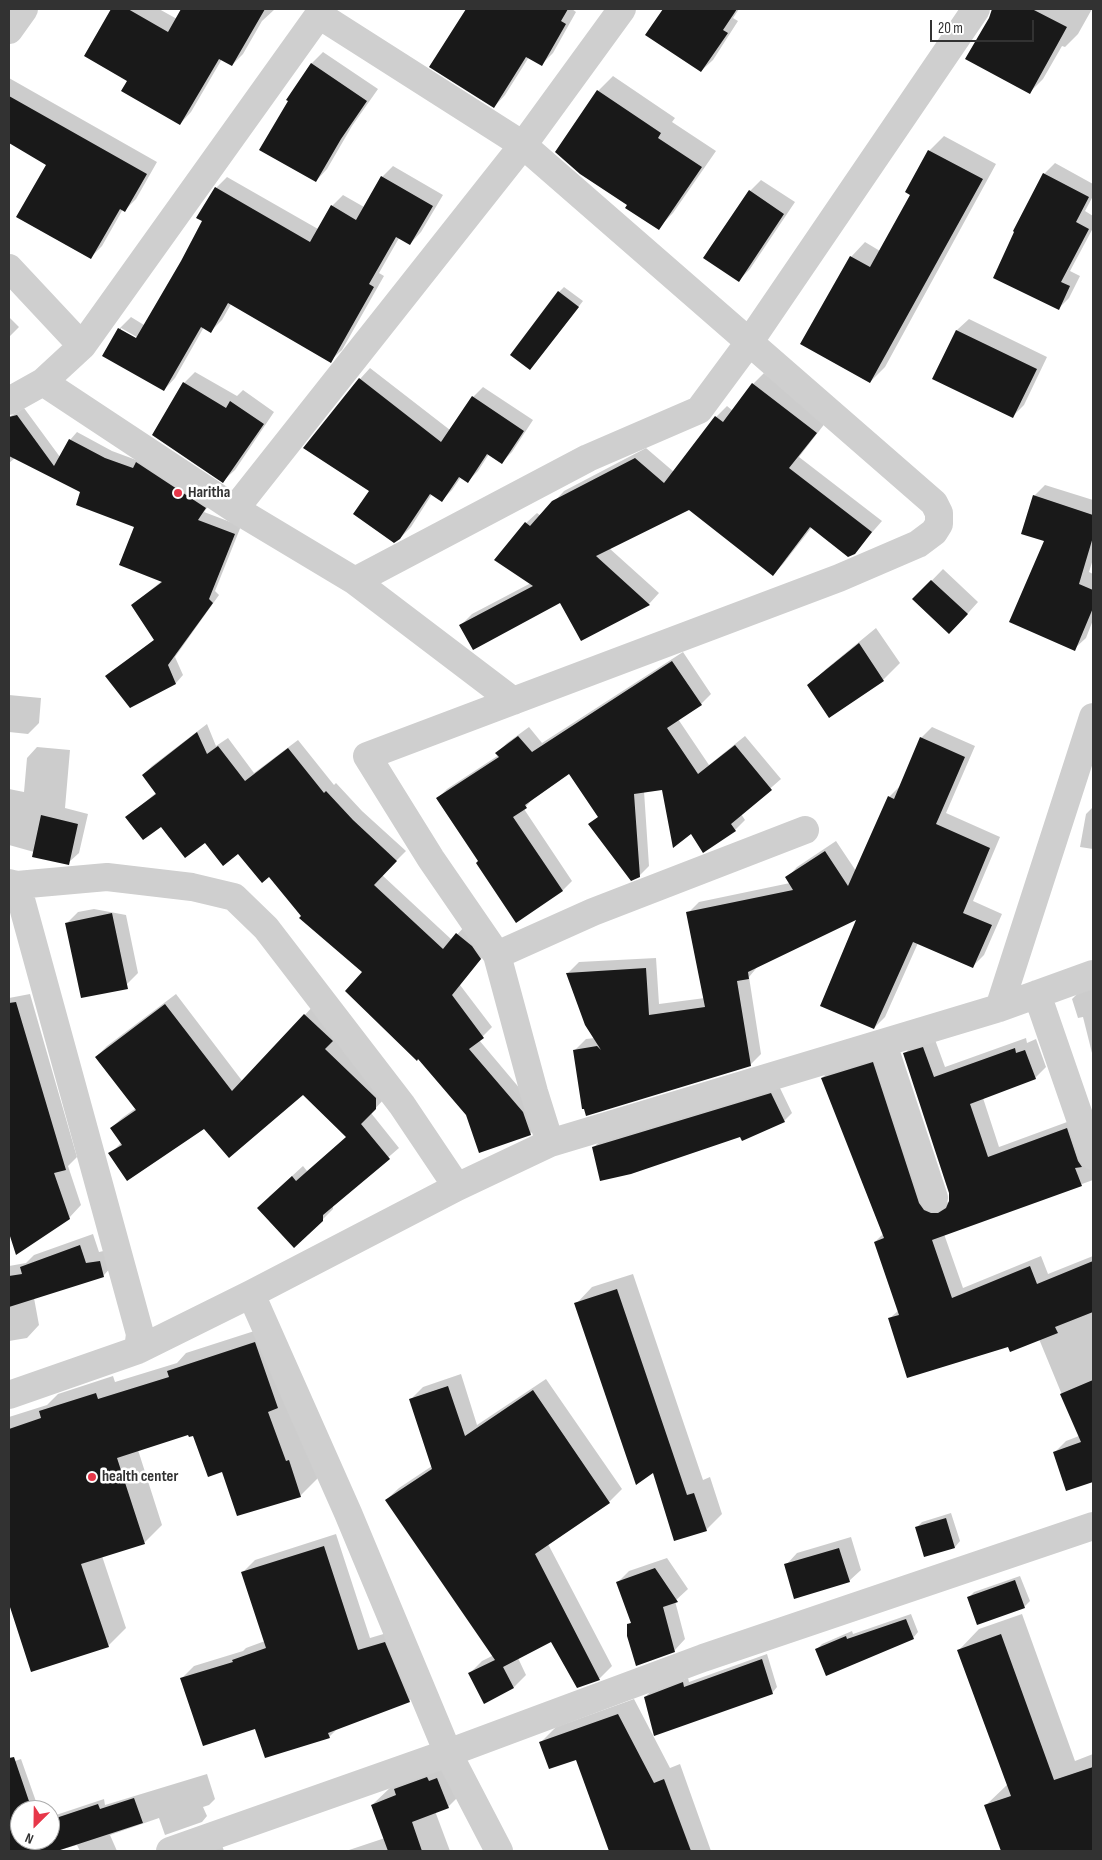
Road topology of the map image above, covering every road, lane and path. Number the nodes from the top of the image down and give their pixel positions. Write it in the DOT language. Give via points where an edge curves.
graph roads {
  1 [pos="24,9"];
  2 [pos="622,9"];
  3 [pos="976,9"];
  4 [pos="321,12"];
  5 [pos="9,30"];
  6 [pos="523,145"];
  7 [pos="9,268"];
  8 [pos="750,341"];
  9 [pos="82,346"];
  10 [pos="43,382"];
  11 [pos="9,401"];
  12 [pos="235,510"];
  13 [pos="355,582"];
  14 [pos="513,701"];
  15 [pos="1093,717"];
  16 [pos="805,830"];
  17 [pos="13,884"];
  18 [pos="497,955"];
  19 [pos="1093,974"];
  20 [pos="1037,994"];
  21 [pos="999,1008"];
  22 [pos="883,1044"];
  23 [pos="550,1143"];
  24 [pos="1093,1156"];
  25 [pos="457,1187"];
  26 [pos="934,1198"];
  27 [pos="251,1294"];
  28 [pos="138,1350"];
  29 [pos="9,1395"];
  30 [pos="1093,1526"];
  31 [pos="448,1753"];
  32 [pos="170,1851"];
  33 [pos="499,1851"];
  1 -- 5 [label="street"];
  2 -- 6 [label="street"];
  3 -- 8 [label="street"];
  4 -- 6 [label="street"];
  4 -- 9 [label="street"];
  6 -- 8 [label="street"];
  6 -- 12 [label="street"];
  7 -- 9 [label="street"];
  8 -- 13 [label="street" via="698,410 588,458"];
  8 -- 14 [label="street" via="934,503 939,513 934,532 918,544 839,578"];
  9 -- 10 [label="street"];
  10 -- 11 [label="street"];
  10 -- 12 [label="street"];
  12 -- 13 [label="street"];
  13 -- 14 [label="street"];
  14 -- 18 [label="street" via="367,756"];
  15 -- 21 [label="street"];
  16 -- 18 [label="street" via="593,912"];
  17 -- 25 [label="street" via="107,877 192,887 234,897 266,928 402,1106"];
  17 -- 28 [label="street" via="140,1334"];
  18 -- 23 [label="street"];
  19 -- 20 [label="street"];
  20 -- 21 [label="street"];
  20 -- 24 [label="street"];
  21 -- 22 [label="street"];
  22 -- 23 [label="street"];
  22 -- 26 [label="street"];
  23 -- 25 [label="street"];
  25 -- 27 [label="street"];
  27 -- 28 [label="street"];
  27 -- 31 [label="street" via="348,1513"];
  28 -- 29 [label="street"];
  30 -- 31 [label="street" via="703,1658"];
  31 -- 32 [label="street"];
  31 -- 33 [label="street"];
}
